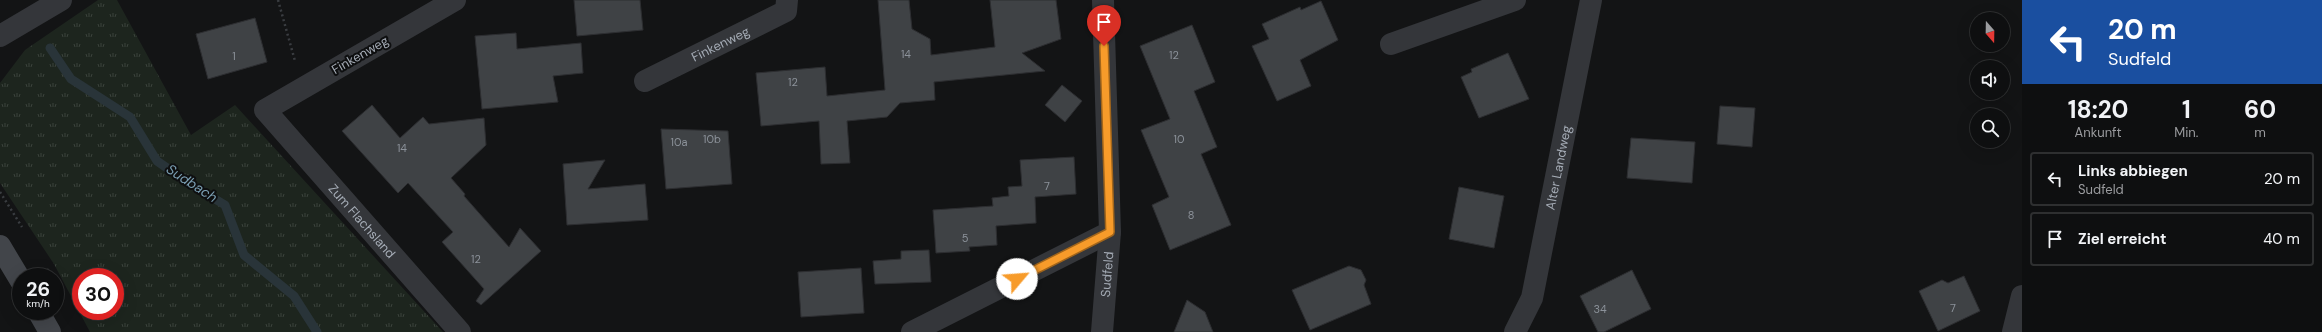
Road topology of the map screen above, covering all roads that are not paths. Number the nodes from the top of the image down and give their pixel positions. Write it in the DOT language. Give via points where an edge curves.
graph roads {
  1 [pos="61,0"];
  2 [pos="455,0"];
  3 [pos="787,0"];
  4 [pos="1103,0"];
  5 [pos="1515,0"];
  6 [pos="1590,0"];
  7 [pos="0,36"];
  8 [pos="1391,44"];
  9 [pos="645,81"];
  10 [pos="265,110"];
  11 [pos="1110,232"];
  12 [pos="0,246"];
  13 [pos="13,268"];
  14 [pos="2022,296"];
  15 [pos="43,320"];
  16 [pos="938,326"];
  17 [pos="50,332"];
  18 [pos="460,332"];
  19 [pos="912,332"];
  20 [pos="1102,332"];
  21 [pos="1516,332"];
  22 [pos="2013,332"];
  1 -- 7 [label="street"];
  2 -- 10 [label="street, Finkenweg"];
  3 -- 9 [label="street, Finkenweg" via="786,11"];
  4 -- 11 [label="street, Sudfeld"];
  5 -- 8 [label="street"];
  6 -- 21 [label="street, Alter Landweg" via="1532,298"];
  10 -- 18 [label="street, Zum Flachsland"];
  11 -- 16 [label="street"];
  11 -- 20 [label="street, Sudfeld"];
  12 -- 13 [label="main road"];
  14 -- 22 [label="street"];
  15 -- 17 [label="main road"];
  16 -- 19 [label="street"];
}
